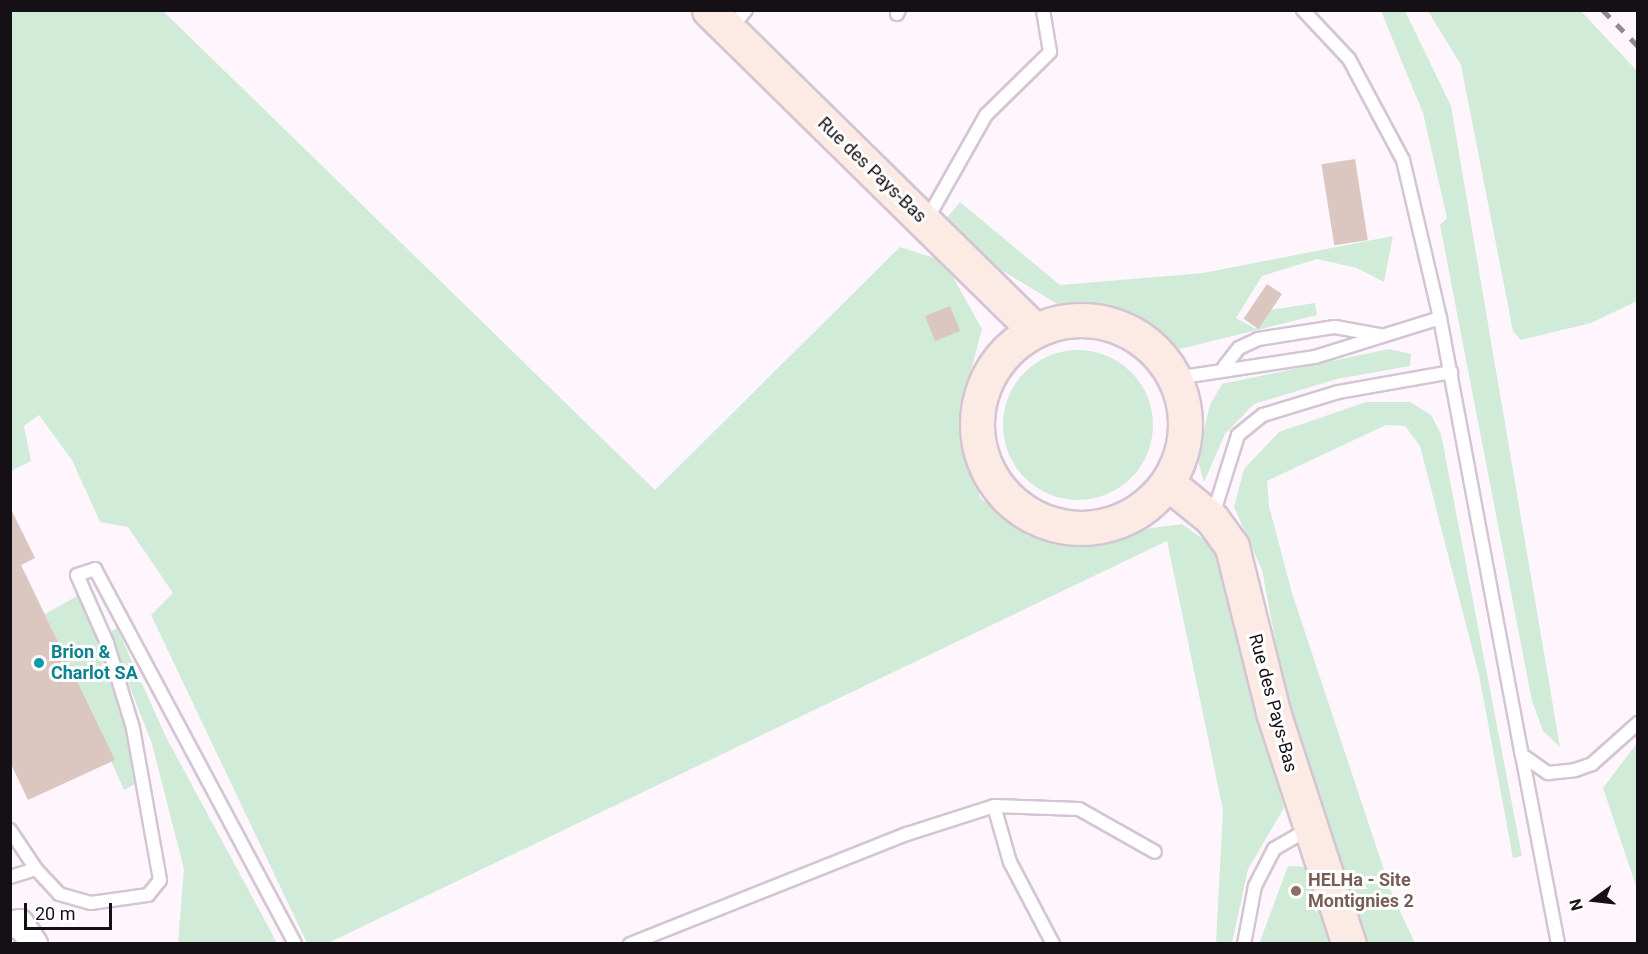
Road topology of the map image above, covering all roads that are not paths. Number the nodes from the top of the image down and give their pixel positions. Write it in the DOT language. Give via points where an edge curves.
graph roads {
  1 [pos="1043,10"];
  2 [pos="1303,10"];
  3 [pos="728,17"];
  4 [pos="926,222"];
  5 [pos="1440,318"];
  6 [pos="1035,330"];
  7 [pos="1384,335"];
  8 [pos="1224,367"];
  9 [pos="1451,372"];
  10 [pos="1176,378"];
  11 [pos="1168,483"];
  12 [pos="1212,519"];
  13 [pos="1638,723"];
  14 [pos="1522,755"];
  15 [pos="994,806"];
  16 [pos="1309,828"];
  17 [pos="10,830"];
  18 [pos="1155,852"];
  19 [pos="36,869"];
  20 [pos="10,878"];
  21 [pos="295,943"];
  22 [pos="630,944"];
  23 [pos="1053,944"];
  24 [pos="1244,944"];
  25 [pos="1349,944"];
  26 [pos="1558,944"];
  1 -- 4 [label="lane" via="1050,52 986,115"];
  2 -- 5 [label="lane" via="1349,59 1403,160"];
  3 -- 4 [label="street, Rue des Pays-Bas"];
  4 -- 6 [label="street, Rue des Pays-Bas"];
  5 -- 7 [label="lane"];
  5 -- 9 [label="lane"];
  6 -- 10 [label="street" via="1066,320 1120,328 1157,351"];
  6 -- 11 [label="street" via="1007,350 987,379 977,412 980,447 993,479 1008,496 1046,522 1079,529 1113,524 1144,508"];
  7 -- 8 [label="lane" via="1315,357"];
  7 -- 8 [label="lane" via="1335,327 1258,339 1239,348"];
  8 -- 10 [label="lane"];
  9 -- 12 [label="lane" via="1338,392 1263,415 1238,435"];
  9 -- 14 [label="lane"];
  10 -- 11 [label="street" via="1185,413 1182,450"];
  11 -- 12 [label="street, Rue des Pays-Bas"];
  12 -- 16 [label="street, Rue des Pays-Bas" via="1232,547 1244,585 1273,712"];
  13 -- 14 [label="lane" via="1592,764 1575,770 1548,773"];
  14 -- 26 [label="lane"];
  15 -- 18 [label="lane" via="1079,808"];
  15 -- 22 [label="lane" via="907,834"];
  15 -- 23 [label="lane" via="1010,862"];
  16 -- 24 [label="lane" via="1274,849 1255,886"];
  16 -- 25 [label="street, Rue des Pays-Bas"];
  17 -- 19 [label="lane"];
  19 -- 20 [label="lane"];
  19 -- 21 [label="lane" via="59,894 92,903 148,895 160,880 133,728 107,643 77,575 95,569"];
}
